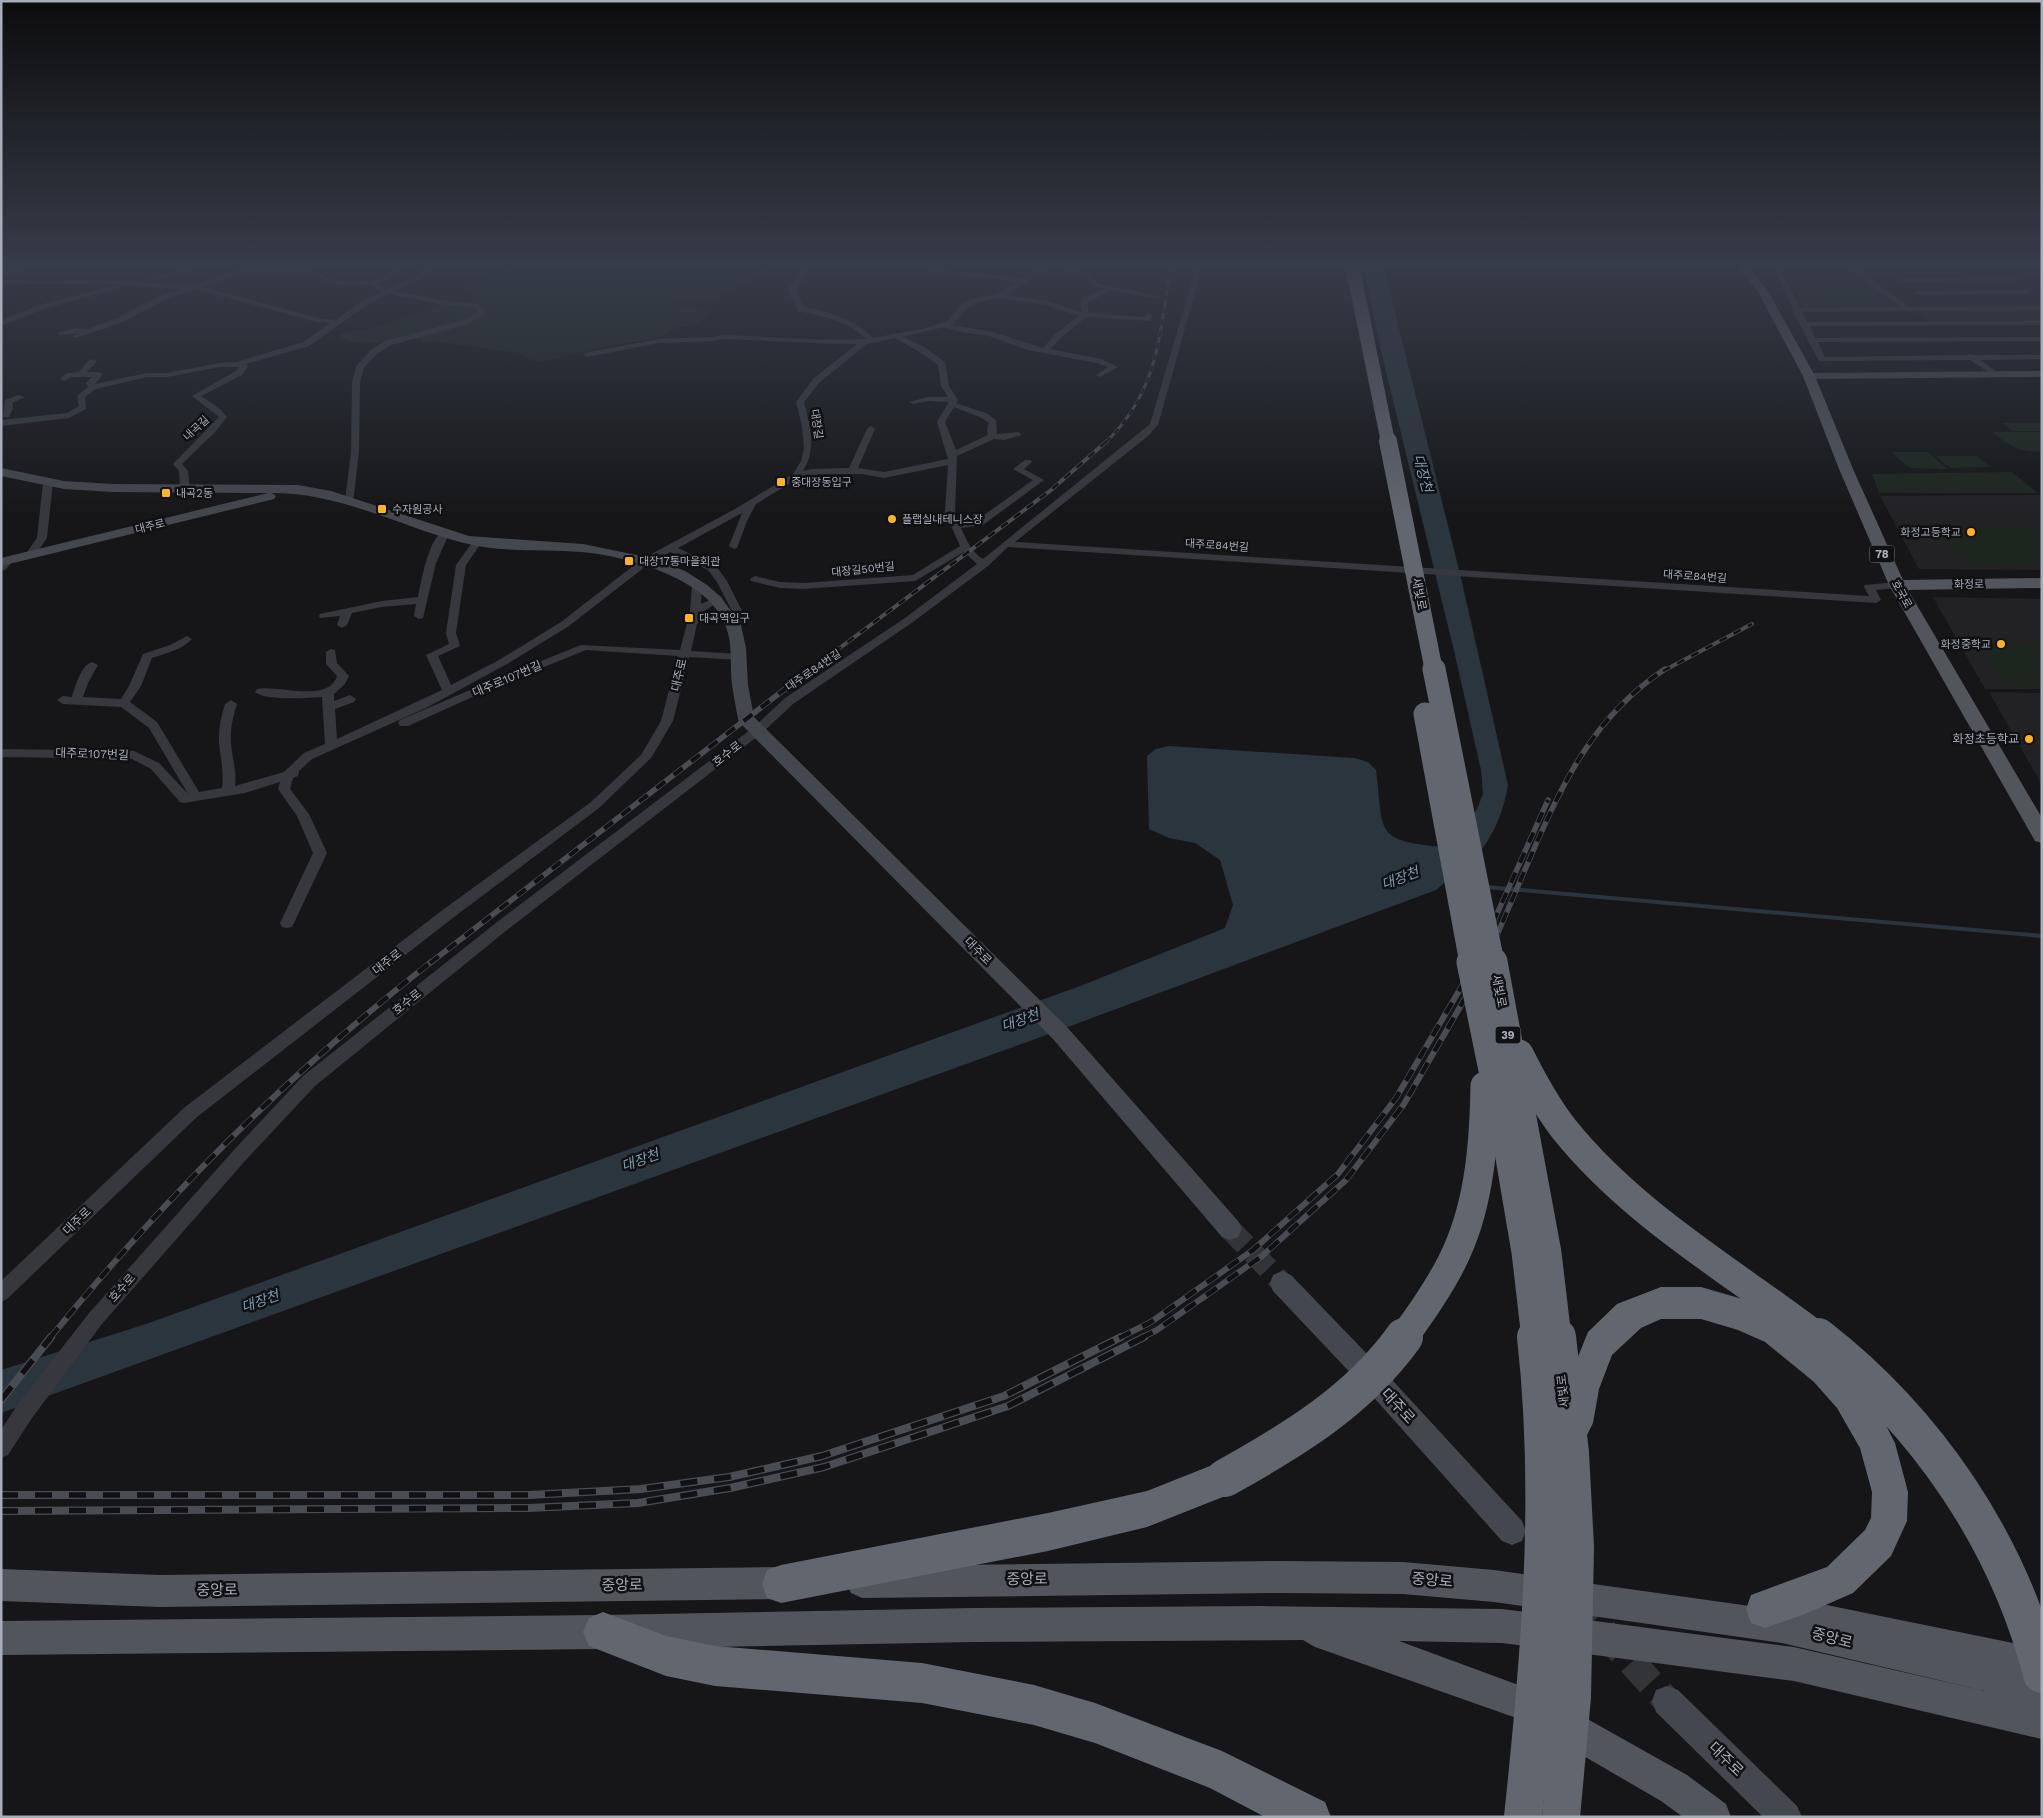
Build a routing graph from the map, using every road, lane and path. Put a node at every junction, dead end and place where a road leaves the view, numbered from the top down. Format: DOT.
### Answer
graph roads {
  1 [pos="290,349"];
  2 [pos="379,349"];
  3 [pos="619,349"];
  4 [pos="860,349"];
  5 [pos="921,349"];
  6 [pos="1037,349"];
  7 [pos="1176,349"];
  8 [pos="1360,349"];
  9 [pos="1368,349"];
  10 [pos="1797,349"];
  11 [pos="1800,349"];
  12 [pos="1817,349"];
  13 [pos="1960,349"];
  14 [pos="1044,351"];
  15 [pos="587,355"];
  16 [pos="2042,357"];
  17 [pos="1972,358"];
  18 [pos="94,361"];
  19 [pos="238,364"];
  20 [pos="1100,374"];
  21 [pos="1994,374"];
  22 [pos="2042,374"];
  23 [pos="82,375"];
  24 [pos="1813,376"];
  25 [pos="64,379"];
  26 [pos="93,387"];
  27 [pos="21,397"];
  28 [pos="913,402"];
  29 [pos="953,402"];
  30 [pos="21,413"];
  31 [pos="3,418"];
  32 [pos="870,429"];
  33 [pos="1018,435"];
  34 [pos="993,436"];
  35 [pos="953,458"];
  36 [pos="1028,462"];
  37 [pos="852,471"];
  38 [pos="1,472"];
  39 [pos="796,476"];
  40 [pos="48,482"];
  41 [pos="185,489"];
  42 [pos="298,489"];
  43 [pos="350,501"];
  44 [pos="753,503"];
  45 [pos="950,514"];
  46 [pos="911,520"];
  47 [pos="955,526"];
  48 [pos="444,534"];
  49 [pos="478,542"];
  50 [pos="1006,544"];
  51 [pos="734,546"];
  52 [pos="965,547"];
  53 [pos="670,548"];
  54 [pos="30,555"];
  55 [pos="646,561"];
  56 [pos="4,564"];
  57 [pos="984,564"];
  58 [pos="1426,571"];
  59 [pos="1470,574"];
  60 [pos="755,578"];
  61 [pos="2042,583"];
  62 [pos="697,585"];
  63 [pos="1902,585"];
  64 [pos="423,600"];
  65 [pos="716,600"];
  66 [pos="348,610"];
  67 [pos="695,612"];
  68 [pos="324,616"];
  69 [pos="419,616"];
  70 [pos="730,621"];
  71 [pos="692,623"];
  72 [pos="342,625"];
  73 [pos="187,639"];
  74 [pos="331,652"];
  75 [pos="684,653"];
  76 [pos="739,658"];
  77 [pos="92,666"];
  78 [pos="448,691"];
  79 [pos="261,692"];
  80 [pos="328,693"];
  81 [pos="350,699"];
  82 [pos="63,700"];
  83 [pos="76,701"];
  84 [pos="124,704"];
  85 [pos="231,704"];
  86 [pos="328,707"];
  87 [pos="758,730"];
  88 [pos="331,746"];
  89 [pos="1,753"];
  90 [pos="288,775"];
  91 [pos="228,792"];
  92 [pos="196,797"];
  93 [pos="2042,820"];
  94 [pos="2042,836"];
  95 [pos="287,924"];
  96 [pos="1496,1033"];
  97 [pos="1230,1229"];
  98 [pos="1282,1283"];
  99 [pos="1,1293"];
  100 [pos="1,1448"];
  101 [pos="1570,1453"];
  102 [pos="1512,1530"];
  103 [pos="781,1584"];
  104 [pos="7,1586"];
  105 [pos="1494,1586"];
  106 [pos="1765,1609"];
  107 [pos="1293,1624"];
  108 [pos="603,1632"];
  109 [pos="1,1638"];
  110 [pos="2042,1666"];
  111 [pos="2042,1674"];
  112 [pos="2042,1688"];
  113 [pos="1667,1701"];
  114 [pos="2042,1722"];
  115 [pos="1310,1817"];
  116 [pos="1523,1817"];
  117 [pos="1561,1817"];
  118 [pos="1713,1817"];
  119 [pos="1786,1817"];
  1 -- 19 [label="street"];
  2 -- 43 [label="street"];
  3 -- 15 [label="street, 대장길"];
  4 -- 39 [label="street, 대장길"];
  5 -- 29 [label="street"];
  6 -- 14 [label="street, 대장길"];
  7 -- 50 [label="street, 대주로84번길"];
  8 -- 96 [label="highway, 새빛로 / 39, bridge"];
  9 -- 96 [label="highway, 새빛로 / 39, bridge"];
  10 -- 24 [label="main road, 호국로 / 78"];
  11 -- 24 [label="main road, 호국로 / 78"];
  12 -- 17 [label="street"];
  13 -- 17 [label="street"];
  14 -- 20 [label="street, 대장길"];
  16 -- 17 [label="street"];
  17 -- 21 [label="street"];
  18 -- 23 [label="street"];
  19 -- 26 [label="street"];
  19 -- 41 [label="street, 내곡길"];
  21 -- 22 [label="street"];
  21 -- 24 [label="street"];
  23 -- 25 [label="street"];
  23 -- 26 [label="street"];
  24 -- 63 [label="main road, 호국로 / 78"];
  26 -- 31 [label="street"];
  27 -- 31 [label="street"];
  28 -- 29 [label="street"];
  29 -- 34 [label="street"];
  29 -- 35 [label="street"];
  30 -- 31 [label="street"];
  32 -- 37 [label="street"];
  33 -- 34 [label="street"];
  34 -- 35 [label="street"];
  35 -- 37 [label="street"];
  35 -- 45 [label="street"];
  36 -- 47 [label="street"];
  37 -- 39 [label="street"];
  38 -- 40 [label="street, 대주로"];
  39 -- 44 [label="street"];
  40 -- 41 [label="street, 대주로"];
  40 -- 54 [label="street"];
  41 -- 42 [label="street, 대주로"];
  42 -- 43 [label="street, 대주로"];
  42 -- 54 [label="street, 대주로"];
  43 -- 48 [label="street, 대주로"];
  44 -- 51 [label="street"];
  44 -- 53 [label="street"];
  45 -- 46 [label="street"];
  45 -- 47 [label="street"];
  47 -- 52 [label="street"];
  48 -- 49 [label="street, 대주로"];
  48 -- 64 [label="street"];
  49 -- 55 [label="street, 대주로"];
  49 -- 78 [label="street"];
  50 -- 57 [label="street, 대주로84번길"];
  50 -- 58 [label="street, 대주로84번길"];
  52 -- 57 [label="street"];
  52 -- 60 [label="street, 대장길50번길"];
  53 -- 55 [label="street"];
  53 -- 70 [label="street"];
  54 -- 56 [label="street, 대주로"];
  55 -- 62 [label="street, 대주로"];
  55 -- 78 [label="street, 대주로107번길"];
  57 -- 87 [label="street, 대주로84번길"];
  58 -- 59 [label="street"];
  59 -- 63 [label="street, 대주로84번길"];
  61 -- 63 [label="main road, 화정로"];
  62 -- 65 [label="street, 대주로"];
  62 -- 67 [label="street, 대주로"];
  63 -- 93 [label="main road, 호국로 / 78"];
  63 -- 94 [label="main road, 호국로 / 78"];
  64 -- 66 [label="street"];
  64 -- 69 [label="street"];
  65 -- 67 [label="street"];
  65 -- 70 [label="street, 대주로"];
  66 -- 68 [label="street"];
  66 -- 72 [label="street"];
  67 -- 71 [label="street, 대주로"];
  70 -- 71 [label="street"];
  70 -- 76 [label="street, 대주로"];
  71 -- 75 [label="street, 대주로"];
  73 -- 84 [label="street"];
  74 -- 80 [label="street"];
  75 -- 76 [label="street, 대주로107번길"];
  75 -- 90 [label="street, 대주로107번길"];
  75 -- 99 [label="street, 대주로"];
  76 -- 87 [label="street, 대주로"];
  77 -- 83 [label="street"];
  78 -- 88 [label="street, 대주로107번길"];
  79 -- 80 [label="street"];
  80 -- 86 [label="street"];
  81 -- 86 [label="street"];
  82 -- 83 [label="street"];
  83 -- 84 [label="street"];
  84 -- 92 [label="street"];
  85 -- 91 [label="street"];
  86 -- 88 [label="street"];
  87 -- 97 [label="street, 대주로"];
  87 -- 100 [label="street, 호수로"];
  88 -- 90 [label="street, 대주로107번길"];
  89 -- 92 [label="street, 대주로107번길"];
  90 -- 91 [label="street, 대주로107번길"];
  90 -- 95 [label="street"];
  91 -- 92 [label="street, 대주로107번길"];
  96 -- 101 [label="highway, 새빛로 / 39, bridge"];
  96 -- 103 [label="highway, bridge"];
  96 -- 111 [label="highway, bridge"];
  96 -- 116 [label="highway, 새빛로 / 39, bridge"];
  98 -- 102 [label="street, 대주로"];
  101 -- 106 [label="highway, bridge"];
  101 -- 117 [label="highway, 새빛로 / 39, bridge"];
  103 -- 104 [label="main road, 중앙로"];
  103 -- 105 [label="main road, 중앙로"];
  105 -- 106 [label="main road"];
  105 -- 112 [label="main road, 중앙로"];
  106 -- 110 [label="main road"];
  107 -- 108 [label="main road"];
  107 -- 114 [label="main road"];
  107 -- 118 [label="main road"];
  108 -- 109 [label="main road"];
  108 -- 115 [label="highway"];
  113 -- 119 [label="street, 대주로"];
}
